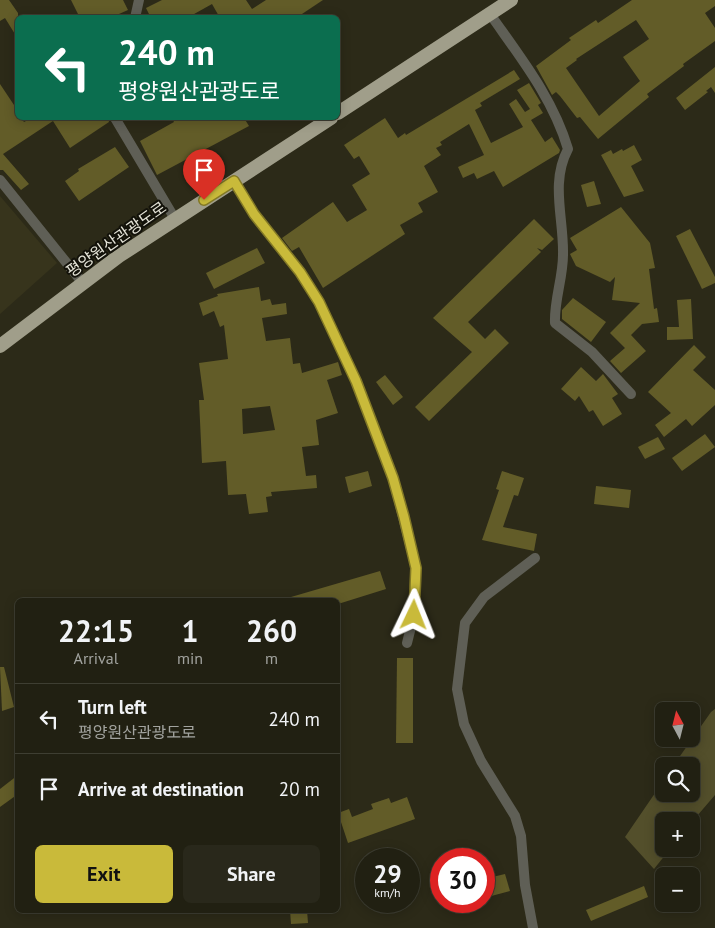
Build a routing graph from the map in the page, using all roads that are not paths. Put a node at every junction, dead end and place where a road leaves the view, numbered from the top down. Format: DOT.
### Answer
graph roads {
  1 [pos="139,0"];
  2 [pos="511,0"];
  3 [pos="490,14"];
  4 [pos="136,15"];
  5 [pos="340,113"];
  6 [pos="116,120"];
  7 [pos="328,120"];
  8 [pos="0,180"];
  9 [pos="234,181"];
  10 [pos="175,219"];
  11 [pos="82,282"];
  12 [pos="0,346"];
  13 [pos="631,394"];
  14 [pos="535,558"];
  15 [pos="407,643"];
  16 [pos="533,928"];
  1 -- 4 [label="street"];
  2 -- 3 [label="highway"];
  3 -- 5 [label="highway"];
  3 -- 13 [label="street"];
  6 -- 10 [label="street"];
  7 -- 9 [label="highway, 평양원산관광도로"];
  8 -- 11 [label="street"];
  9 -- 10 [label="highway, 평양원산관광도로"];
  9 -- 15 [label="street"];
  10 -- 11 [label="highway, 평양원산관광도로"];
  11 -- 12 [label="highway, 평양원산관광도로"];
  14 -- 16 [label="street"];
}
